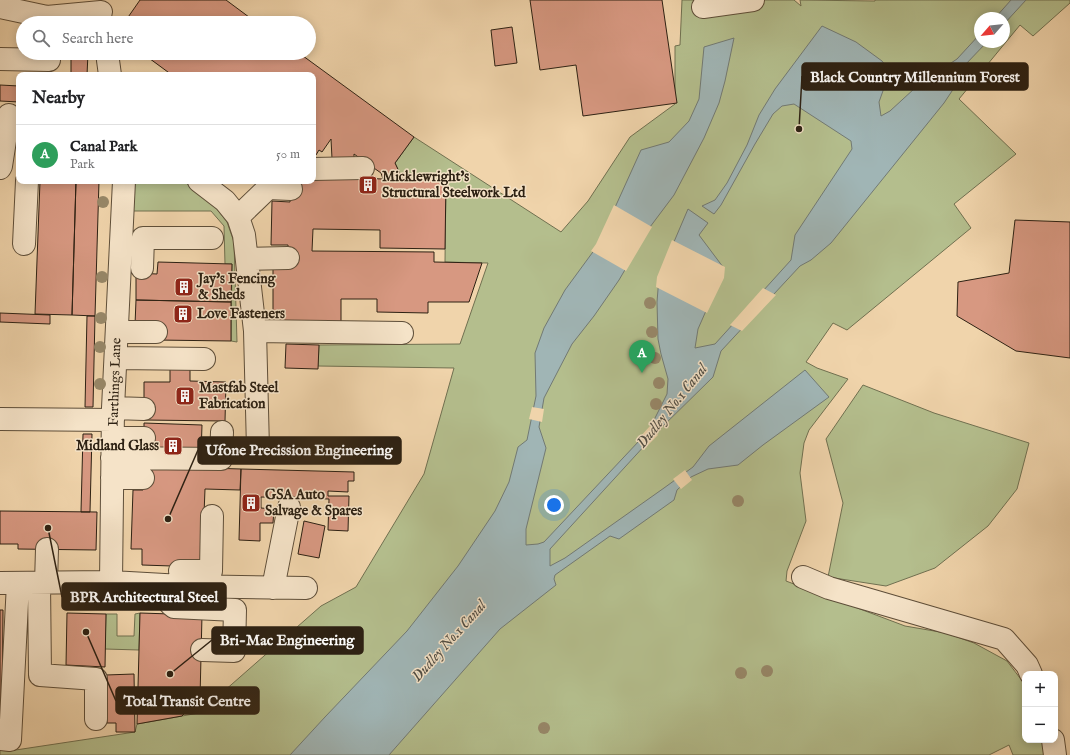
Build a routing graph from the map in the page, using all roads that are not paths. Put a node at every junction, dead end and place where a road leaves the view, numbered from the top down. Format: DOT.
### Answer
graph roads {
  1 [pos="753,0"];
  2 [pos="0,7"];
  3 [pos="703,7"];
  4 [pos="101,12"];
  5 [pos="33,16"];
  6 [pos="74,16"];
  7 [pos="0,59"];
  8 [pos="16,59"];
  9 [pos="108,60"];
  10 [pos="110,72"];
  11 [pos="9,115"];
  12 [pos="0,168"];
  13 [pos="363,168"];
  14 [pos="316,169"];
  15 [pos="26,184"];
  16 [pos="124,184"];
  17 [pos="213,185"];
  18 [pos="278,186"];
  19 [pos="238,217"];
  20 [pos="212,238"];
  21 [pos="24,244"];
  22 [pos="288,258"];
  23 [pos="247,259"];
  24 [pos="120,268"];
  25 [pos="255,330"];
  26 [pos="117,332"];
  27 [pos="156,332"];
  28 [pos="402,333"];
  29 [pos="116,358"];
  30 [pos="204,359"];
  31 [pos="144,409"];
  32 [pos="0,418"];
  33 [pos="222,432"];
  34 [pos="144,438"];
  35 [pos="113,441"];
  36 [pos="258,449"];
  37 [pos="144,478"];
  38 [pos="289,506"];
  39 [pos="212,516"];
  40 [pos="47,549"];
  41 [pos="803,577"];
  42 [pos="169,579"];
  43 [pos="111,582"];
  44 [pos="26,583"];
  45 [pos="273,588"];
  46 [pos="306,588"];
  47 [pos="202,650"];
  48 [pos="1030,671"];
  49 [pos="96,719"];
  50 [pos="0,739"];
  51 [pos="1053,743"];
  52 [pos="1055,755"];
  1 -- 3 [label="street"];
  2 -- 5 [label="street"];
  4 -- 6 [label="street"];
  7 -- 8 [label="street"];
  9 -- 10 [label="street"];
  11 -- 12 [label="street"];
  13 -- 14 [label="street"];
  15 -- 21 [label="street"];
  16 -- 24 [label="street, Farthings Lane"];
  17 -- 19 [label="street"];
  18 -- 19 [label="street"];
  19 -- 23 [label="street"];
  20 -- 24 [label="street"];
  22 -- 23 [label="street"];
  23 -- 25 [label="street"];
  24 -- 26 [label="street, Farthings Lane"];
  25 -- 28 [label="street"];
  25 -- 36 [label="street"];
  26 -- 27 [label="street"];
  26 -- 29 [label="street, Farthings Lane"];
  29 -- 30 [label="street"];
  29 -- 35 [label="street, Farthings Lane"];
  31 -- 35 [label="street"];
  32 -- 35 [label="street"];
  33 -- 35 [label="street"];
  34 -- 35 [label="street"];
  35 -- 37 [label="street"];
  35 -- 43 [label="street, Farthings Lane"];
  38 -- 45 [label="street"];
  39 -- 42 [label="street"];
  40 -- 44 [label="street"];
  41 -- 48 [label="street"];
  42 -- 43 [label="street"];
  42 -- 45 [label="street"];
  42 -- 47 [label="street"];
  43 -- 44 [label="street"];
  44 -- 49 [label="street"];
  44 -- 50 [label="street"];
  45 -- 46 [label="street"];
  51 -- 52 [label="street"];
}
